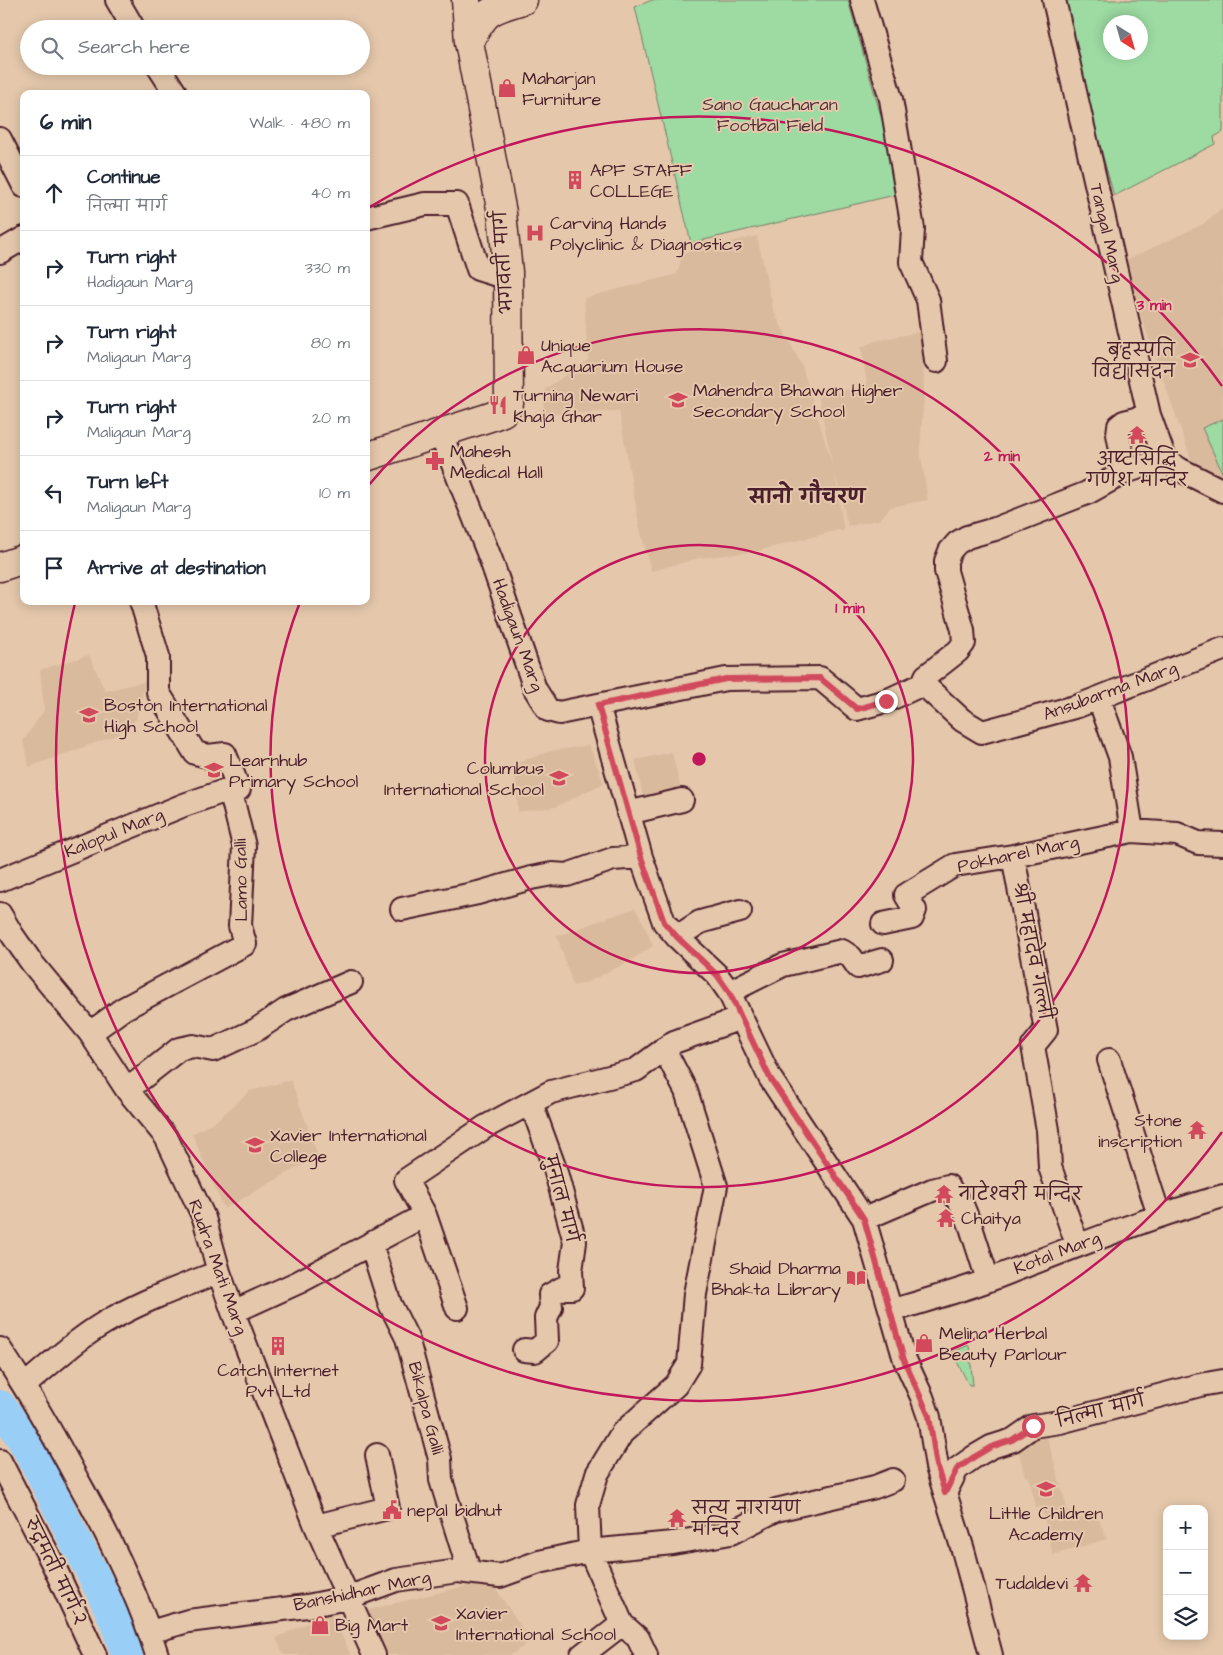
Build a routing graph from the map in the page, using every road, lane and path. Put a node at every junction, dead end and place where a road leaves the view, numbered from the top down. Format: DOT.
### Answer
graph roads {
  1 [pos="117,0"];
  2 [pos="466,0"];
  3 [pos="523,0"];
  4 [pos="862,0"];
  5 [pos="1054,0"];
  6 [pos="129,20"];
  7 [pos="469,42"];
  8 [pos="164,75"];
  9 [pos="174,90"];
  10 [pos="0,139"];
  11 [pos="20,178"];
  12 [pos="370,217"];
  13 [pos="20,240"];
  14 [pos="0,252"];
  15 [pos="508,272"];
  16 [pos="936,361"];
  17 [pos="1149,415"];
  18 [pos="441,434"];
  19 [pos="370,456"];
  20 [pos="1165,460"];
  21 [pos="1125,472"];
  22 [pos="1223,491"];
  23 [pos="20,560"];
  24 [pos="0,567"];
  25 [pos="142,605"];
  26 [pos="1223,649"];
  27 [pos="923,684"];
  28 [pos="1099,699"];
  29 [pos="598,705"];
  30 [pos="230,789"];
  31 [pos="682,800"];
  32 [pos="628,812"];
  33 [pos="1132,831"];
  34 [pos="1223,844"];
  35 [pos="1014,856"];
  36 [pos="641,857"];
  37 [pos="0,880"];
  38 [pos="402,909"];
  39 [pos="740,911"];
  40 [pos="0,914"];
  41 [pos="883,924"];
  42 [pos="677,937"];
  43 [pos="882,960"];
  44 [pos="351,982"];
  45 [pos="729,992"];
  46 [pos="741,1018"];
  47 [pos="90,1033"];
  48 [pos="664,1049"];
  49 [pos="1109,1060"];
  50 [pos="128,1090"];
  51 [pos="531,1103"];
  52 [pos="1223,1196"];
  53 [pos="425,1215"];
  54 [pos="1160,1215"];
  55 [pos="864,1219"];
  56 [pos="371,1244"];
  57 [pos="1077,1244"];
  58 [pos="219,1272"];
  59 [pos="988,1280"];
  60 [pos="457,1308"];
  61 [pos="233,1312"];
  62 [pos="891,1312"];
  63 [pos="0,1349"];
  64 [pos="524,1350"];
  65 [pos="1223,1381"];
  66 [pos="24,1385"];
  67 [pos="377,1454"];
  68 [pos="0,1461"];
  69 [pos="892,1480"];
  70 [pos="945,1493"];
  71 [pos="316,1526"];
  72 [pos="590,1551"];
  73 [pos="458,1571"];
  74 [pos="347,1598"];
  75 [pos="622,1624"];
  76 [pos="150,1632"];
  77 [pos="94,1655"];
  78 [pos="157,1655"];
  79 [pos="374,1655"];
  80 [pos="582,1655"];
  81 [pos="646,1655"];
  82 [pos="991,1655"];
  1 -- 6 [label="street"];
  2 -- 7 [label="main road, भगवती मार्ग"];
  3 -- 7 [label="main road"];
  4 -- 16 [label="street"];
  5 -- 17 [label="street, Tangal Marg"];
  7 -- 15 [label="main road, भगवती मार्ग"];
  8 -- 9 [label="street"];
  10 -- 11 [label="street"];
  12 -- 15 [label="street"];
  13 -- 14 [label="street"];
  15 -- 18 [label="main road, भगवती मार्ग"];
  17 -- 20 [label="street, Tangal Marg"];
  17 -- 21 [label="street"];
  18 -- 19 [label="main road, भगवती मार्ग"];
  18 -- 29 [label="street, Hadigaun Marg"];
  20 -- 21 [label="street"];
  20 -- 22 [label="street"];
  21 -- 27 [label="street"];
  23 -- 24 [label="main road"];
  25 -- 30 [label="street, Lamo Galli"];
  26 -- 28 [label="street, Ansubarma Marg"];
  27 -- 28 [label="street, Ansubarma Marg"];
  27 -- 29 [label="street, Hadigaun Marg"];
  28 -- 33 [label="street"];
  29 -- 32 [label="street"];
  30 -- 37 [label="street, Kalopul Marg"];
  30 -- 47 [label="street, Lamo Galli"];
  31 -- 32 [label="street"];
  32 -- 36 [label="street"];
  33 -- 34 [label="street, Pokharel Marg"];
  33 -- 35 [label="street, Pokharel Marg"];
  35 -- 41 [label="street, Pokharel Marg"];
  35 -- 57 [label="street, श्री महादेव गल्ली"];
  36 -- 38 [label="street"];
  36 -- 42 [label="street"];
  39 -- 42 [label="street"];
  40 -- 47 [label="street, Rudra Mati Marg"];
  42 -- 45 [label="street"];
  43 -- 45 [label="street"];
  44 -- 50 [label="street"];
  45 -- 46 [label="street"];
  46 -- 48 [label="street"];
  46 -- 55 [label="street"];
  47 -- 50 [label="street, Rudra Mati Marg"];
  48 -- 51 [label="street"];
  48 -- 72 [label="street"];
  49 -- 54 [label="street"];
  50 -- 58 [label="street, Rudra Mati Marg"];
  51 -- 53 [label="street"];
  51 -- 64 [label="street, मुनाल मार्ग"];
  52 -- 54 [label="street, Kotal Marg"];
  53 -- 56 [label="street"];
  53 -- 60 [label="street"];
  54 -- 57 [label="street, Kotal Marg"];
  55 -- 59 [label="street"];
  55 -- 62 [label="street"];
  56 -- 61 [label="street"];
  56 -- 73 [label="street, Bikalpa Galli"];
  57 -- 59 [label="street, Kotal Marg"];
  58 -- 61 [label="street, Rudra Mati Marg"];
  58 -- 66 [label="street"];
  59 -- 62 [label="street, Kotal Marg"];
  61 -- 71 [label="street, Rudra Mati Marg"];
  62 -- 70 [label="street"];
  63 -- 66 [label="street"];
  65 -- 70 [label="street, निल्मा मार्ग"];
  66 -- 76 [label="street"];
  67 -- 71 [label="street"];
  68 -- 77 [label="street, रुद्रमती मार्ग-२"];
  69 -- 72 [label="street, Banshidhar Marg"];
  70 -- 82 [label="street"];
  71 -- 74 [label="street, Rudra Mati Marg"];
  72 -- 73 [label="street, Banshidhar Marg"];
  72 -- 75 [label="street"];
  73 -- 74 [label="street, Banshidhar Marg"];
  74 -- 76 [label="street, Banshidhar Marg"];
  74 -- 79 [label="street, Rudra Mati Marg"];
  75 -- 80 [label="street"];
  75 -- 81 [label="street"];
  76 -- 78 [label="street"];
}
